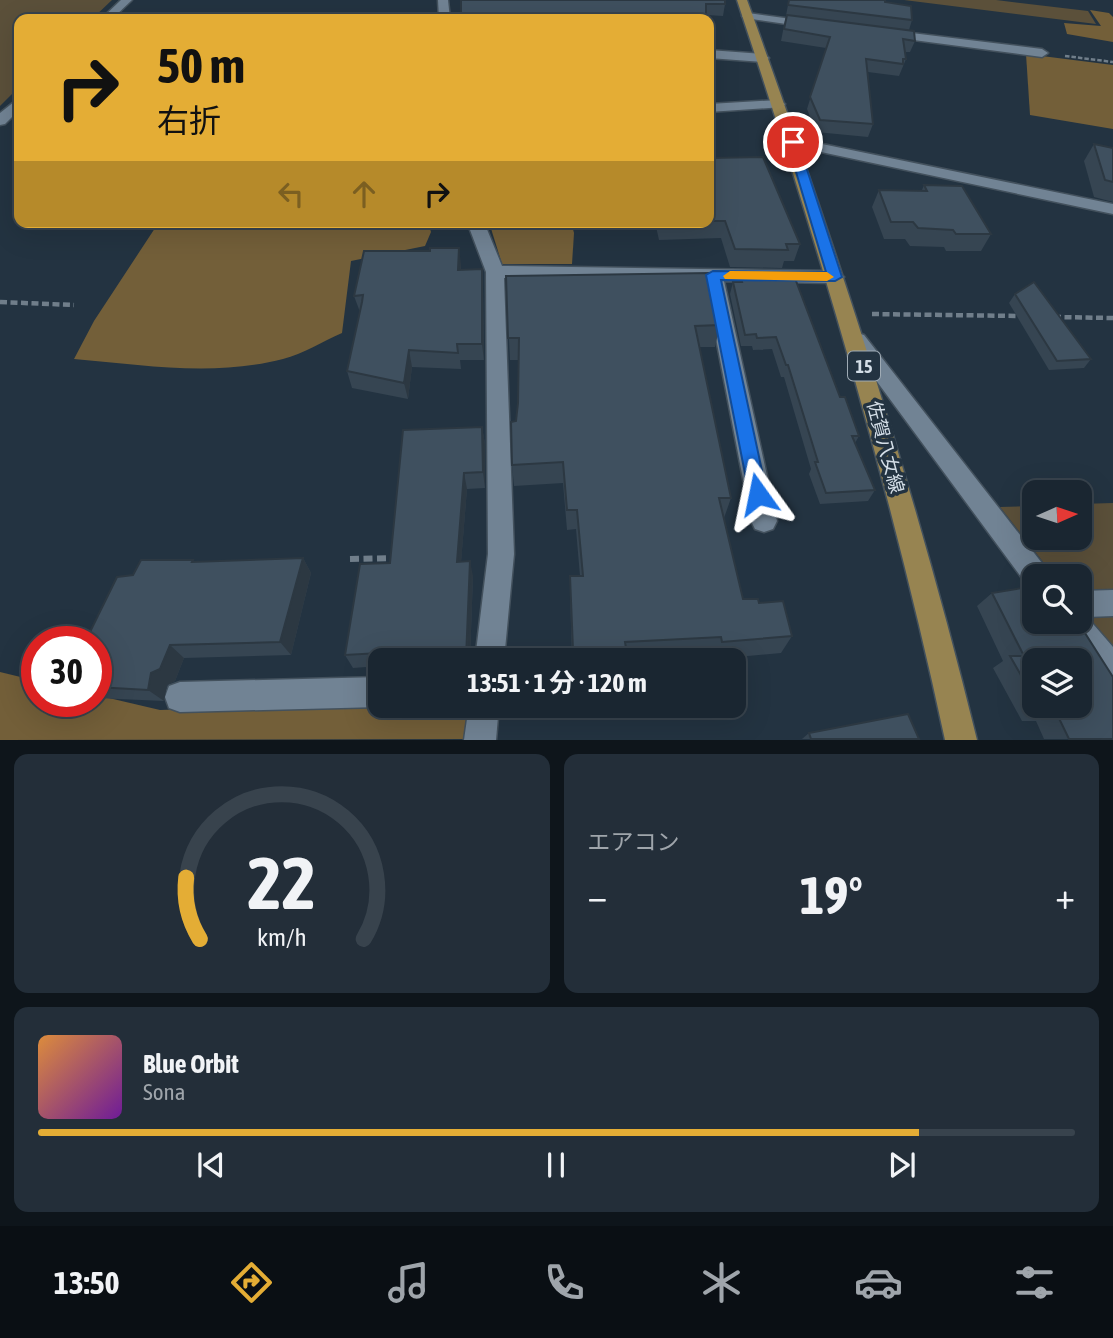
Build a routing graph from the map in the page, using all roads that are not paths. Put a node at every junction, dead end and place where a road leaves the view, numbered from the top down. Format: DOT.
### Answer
graph roads {
  1 [pos="127,0"];
  2 [pos="745,8"];
  3 [pos="112,14"];
  4 [pos="829,27"];
  5 [pos="869,32"];
  6 [pos="1042,53"];
  7 [pos="714,54"];
  8 [pos="763,58"];
  9 [pos="778,104"];
  10 [pos="14,107"];
  11 [pos="714,108"];
  12 [pos="0,121"];
  13 [pos="793,142"];
  14 [pos="1113,209"];
  15 [pos="477,228"];
  16 [pos="495,272"];
  17 [pos="713,275"];
  18 [pos="835,277"];
  19 [pos="857,340"];
  20 [pos="764,521"];
  21 [pos="1027,564"];
  22 [pos="1113,603"];
  23 [pos="1092,604"];
  24 [pos="1083,634"];
  25 [pos="490,648"];
  26 [pos="1113,669"];
  27 [pos="368,692"];
  28 [pos="180,697"];
  29 [pos="483,718"];
  30 [pos="480,740"];
  31 [pos="961,740"];
  1 -- 3 [label="street"];
  2 -- 4 [label="street"];
  2 -- 8 [label="main road, 佐賀八女線 / 15"];
  5 -- 6 [label="street"];
  7 -- 8 [label="street"];
  8 -- 9 [label="main road, 佐賀八女線 / 15"];
  9 -- 11 [label="street"];
  9 -- 13 [label="main road, 佐賀八女線 / 15"];
  10 -- 12 [label="street"];
  13 -- 14 [label="street"];
  13 -- 18 [label="main road, 佐賀八女線 / 15"];
  15 -- 16 [label="street"];
  16 -- 17 [label="street"];
  16 -- 25 [label="street"];
  17 -- 18 [label="street"];
  17 -- 20 [label="street"];
  18 -- 19 [label="main road, 佐賀八女線 / 15"];
  19 -- 21 [label="street"];
  19 -- 31 [label="main road, 佐賀八女線 / 15"];
  22 -- 23 [label="street"];
  24 -- 26 [label="street"];
  27 -- 28 [label="street"];
  29 -- 30 [label="street"];
}
